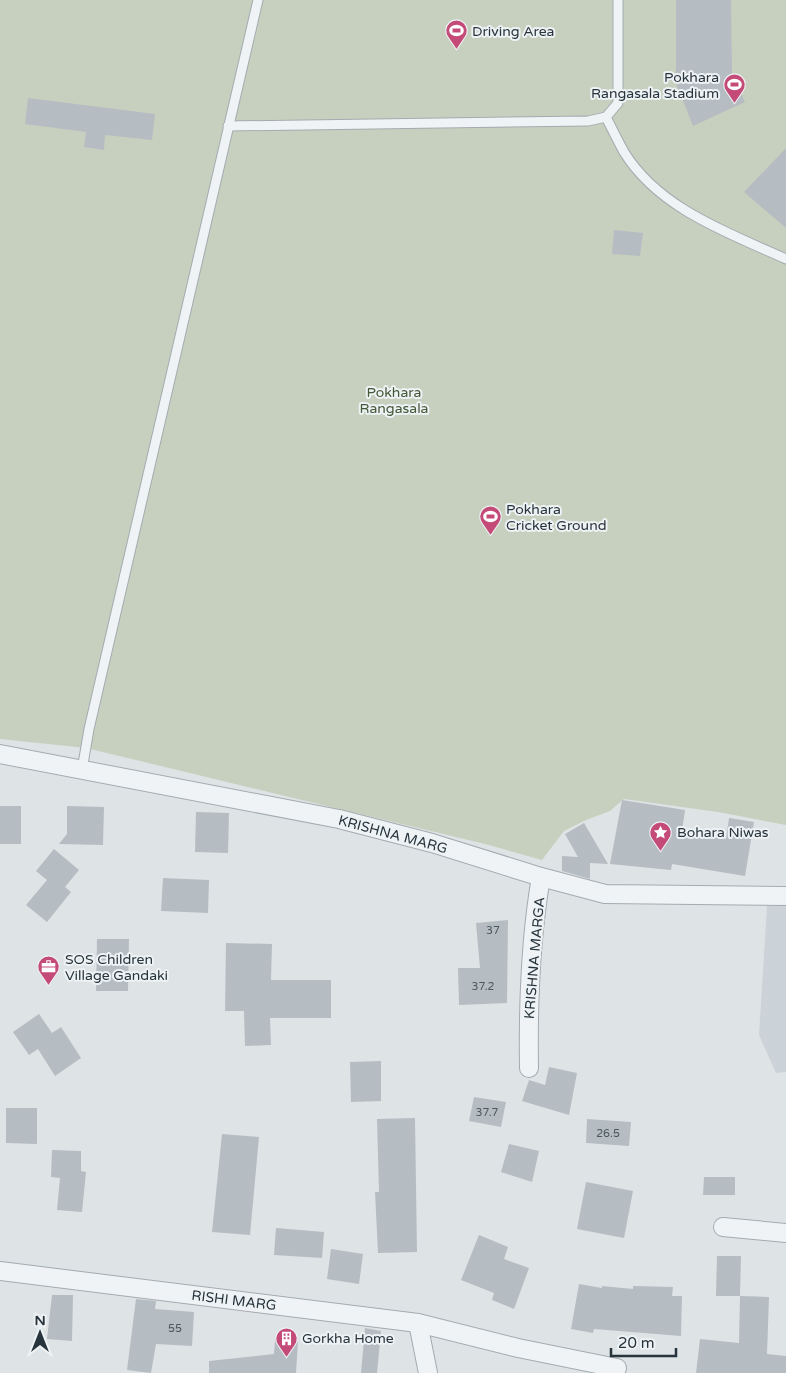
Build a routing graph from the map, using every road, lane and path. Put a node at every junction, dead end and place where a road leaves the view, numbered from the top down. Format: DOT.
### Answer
graph roads {
  1 [pos="258,0"];
  2 [pos="618,0"];
  3 [pos="606,117"];
  4 [pos="228,126"];
  5 [pos="786,259"];
  6 [pos="0,754"];
  7 [pos="82,770"];
  8 [pos="541,878"];
  9 [pos="786,896"];
  10 [pos="529,1068"];
  11 [pos="723,1227"];
  12 [pos="786,1233"];
  13 [pos="0,1271"];
  14 [pos="418,1323"];
  15 [pos="617,1368"];
  16 [pos="428,1373"];
  1 -- 4 [label="lane"];
  2 -- 3 [label="lane"];
  3 -- 4 [label="lane"];
  3 -- 5 [label="lane"];
  4 -- 7 [label="lane"];
  6 -- 7 [label="street, KRISHNA MARG"];
  7 -- 8 [label="street, KRISHNA MARG"];
  8 -- 9 [label="street, KRISHNA MARG"];
  8 -- 10 [label="street, KRISHNA MARGA"];
  11 -- 12 [label="street"];
  13 -- 14 [label="street, RISHI MARG"];
  14 -- 15 [label="street, RISHI MARG"];
  14 -- 16 [label="street"];
}
